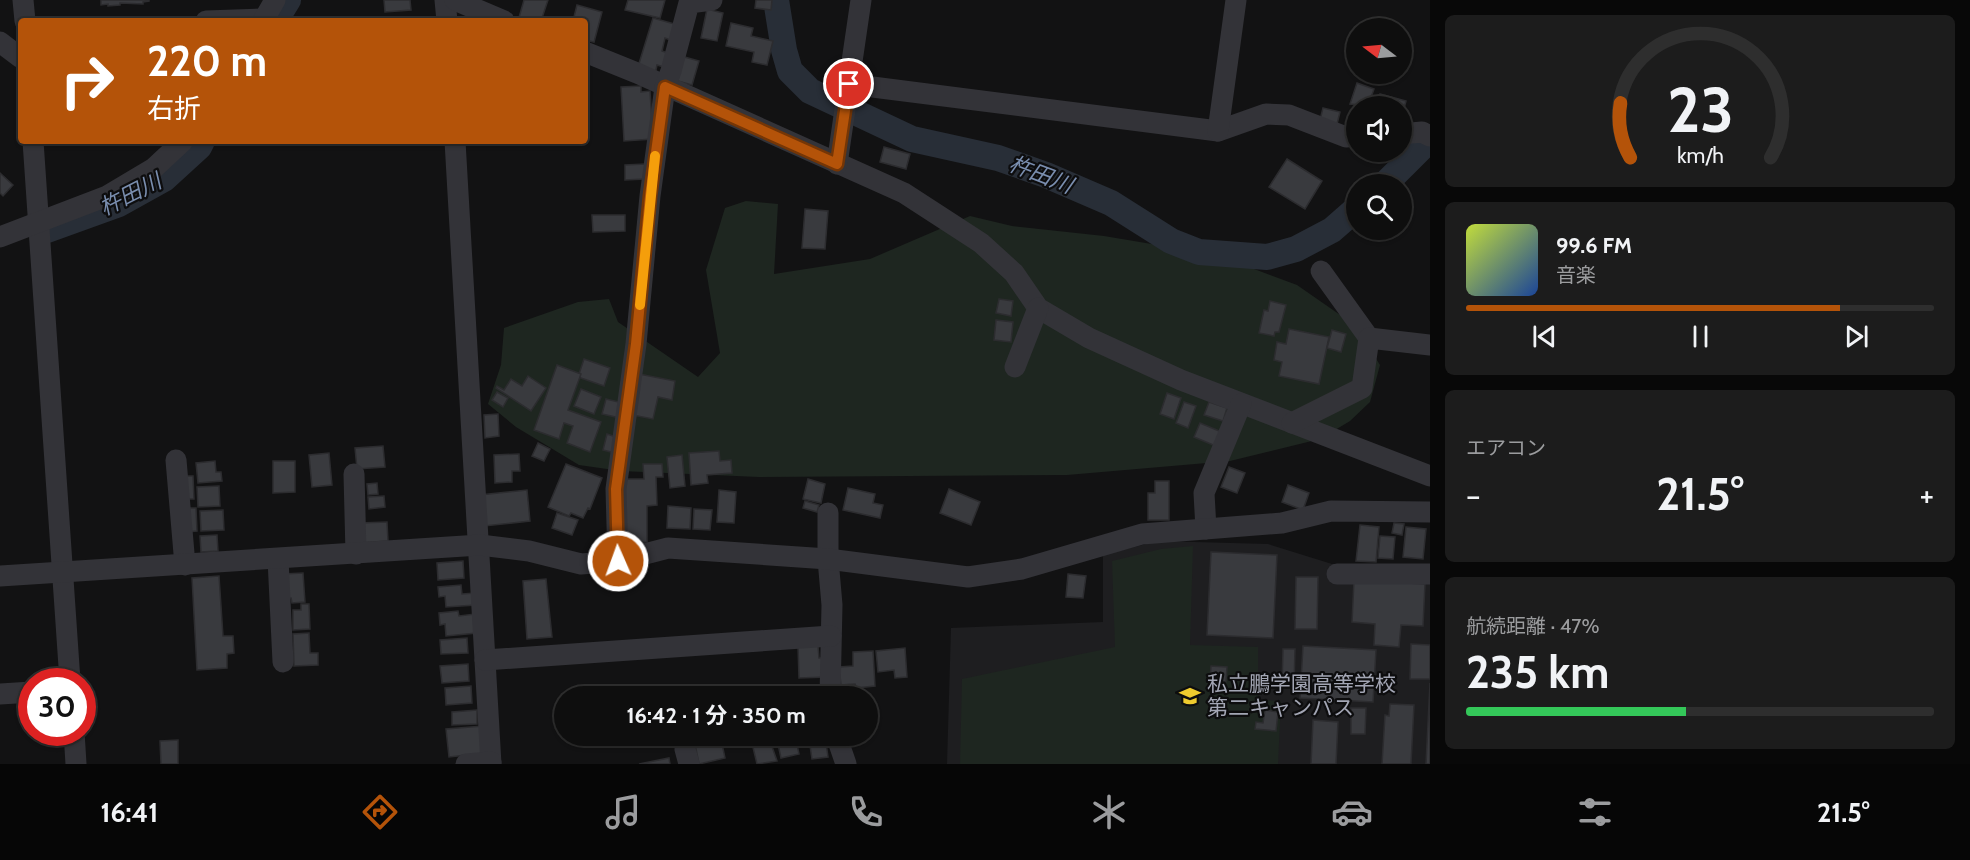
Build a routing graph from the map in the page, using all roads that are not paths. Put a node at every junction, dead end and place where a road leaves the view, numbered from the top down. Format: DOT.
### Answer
graph roads {
  1 [pos="23,0"];
  2 [pos="275,0"];
  3 [pos="445,0"];
  4 [pos="455,0"];
  5 [pos="712,0"];
  6 [pos="861,0"];
  7 [pos="1236,0"];
  8 [pos="25,18"];
  9 [pos="264,18"];
  10 [pos="447,18"];
  11 [pos="496,18"];
  12 [pos="0,42"];
  13 [pos="588,53"];
  14 [pos="18,56"];
  15 [pos="665,87"];
  16 [pos="847,99"];
  17 [pos="1218,130"];
  18 [pos="1412,133"];
  19 [pos="1429,136"];
  20 [pos="1346,137"];
  21 [pos="33,144"];
  22 [pos="180,144"];
  23 [pos="455,144"];
  24 [pos="837,164"];
  25 [pos="38,223"];
  26 [pos="0,237"];
  27 [pos="1321,272"];
  28 [pos="1038,308"];
  29 [pos="1370,338"];
  30 [pos="1430,345"];
  31 [pos="1015,367"];
  32 [pos="1241,404"];
  33 [pos="1292,423"];
  34 [pos="176,460"];
  35 [pos="354,474"];
  36 [pos="1430,476"];
  37 [pos="1430,512"];
  38 [pos="828,513"];
  39 [pos="1206,529"];
  40 [pos="480,545"];
  41 [pos="356,554"];
  42 [pos="278,559"];
  43 [pos="828,559"];
  44 [pos="618,561"];
  45 [pos="185,564"];
  46 [pos="61,572"];
  47 [pos="1337,574"];
  48 [pos="1430,574"];
  49 [pos="0,576"];
  50 [pos="831,636"];
  51 [pos="485,660"];
  52 [pos="283,662"];
  53 [pos="69,668"];
  54 [pos="830,686"];
  55 [pos="18,693"];
  56 [pos="0,694"];
  57 [pos="75,746"];
  58 [pos="838,746"];
  59 [pos="491,763"];
  60 [pos="840,763"];
  61 [pos="76,764"];
  62 [pos="466,764"];
  1 -- 8 [label="street"];
  2 -- 9 [label="street"];
  3 -- 10 [label="street"];
  4 -- 11 [label="street"];
  5 -- 15 [label="street"];
  6 -- 16 [label="street"];
  7 -- 17 [label="street"];
  12 -- 14 [label="street"];
  13 -- 15 [label="street"];
  15 -- 24 [label="street"];
  15 -- 44 [label="street"];
  16 -- 17 [label="street"];
  16 -- 24 [label="street"];
  17 -- 20 [label="street"];
  18 -- 19 [label="street"];
  21 -- 25 [label="street"];
  22 -- 25 [label="street"];
  23 -- 40 [label="street"];
  24 -- 28 [label="street"];
  25 -- 26 [label="street"];
  25 -- 46 [label="street"];
  27 -- 29 [label="street"];
  28 -- 31 [label="street"];
  28 -- 32 [label="street"];
  29 -- 30 [label="street"];
  29 -- 33 [label="street"];
  32 -- 33 [label="street"];
  32 -- 39 [label="street"];
  33 -- 36 [label="street"];
  34 -- 45 [label="street"];
  35 -- 41 [label="street"];
  37 -- 39 [label="street"];
  38 -- 43 [label="street"];
  39 -- 43 [label="street"];
  40 -- 41 [label="street"];
  40 -- 44 [label="street"];
  40 -- 51 [label="street"];
  41 -- 42 [label="street"];
  42 -- 45 [label="street"];
  42 -- 52 [label="street"];
  43 -- 44 [label="street"];
  43 -- 50 [label="street"];
  45 -- 46 [label="street"];
  46 -- 49 [label="street"];
  46 -- 53 [label="street"];
  47 -- 48 [label="street"];
  50 -- 51 [label="street"];
  50 -- 54 [label="street"];
  51 -- 59 [label="street"];
  55 -- 56 [label="street"];
  57 -- 61 [label="street"];
  58 -- 60 [label="street"];
  59 -- 62 [label="street"];
}
